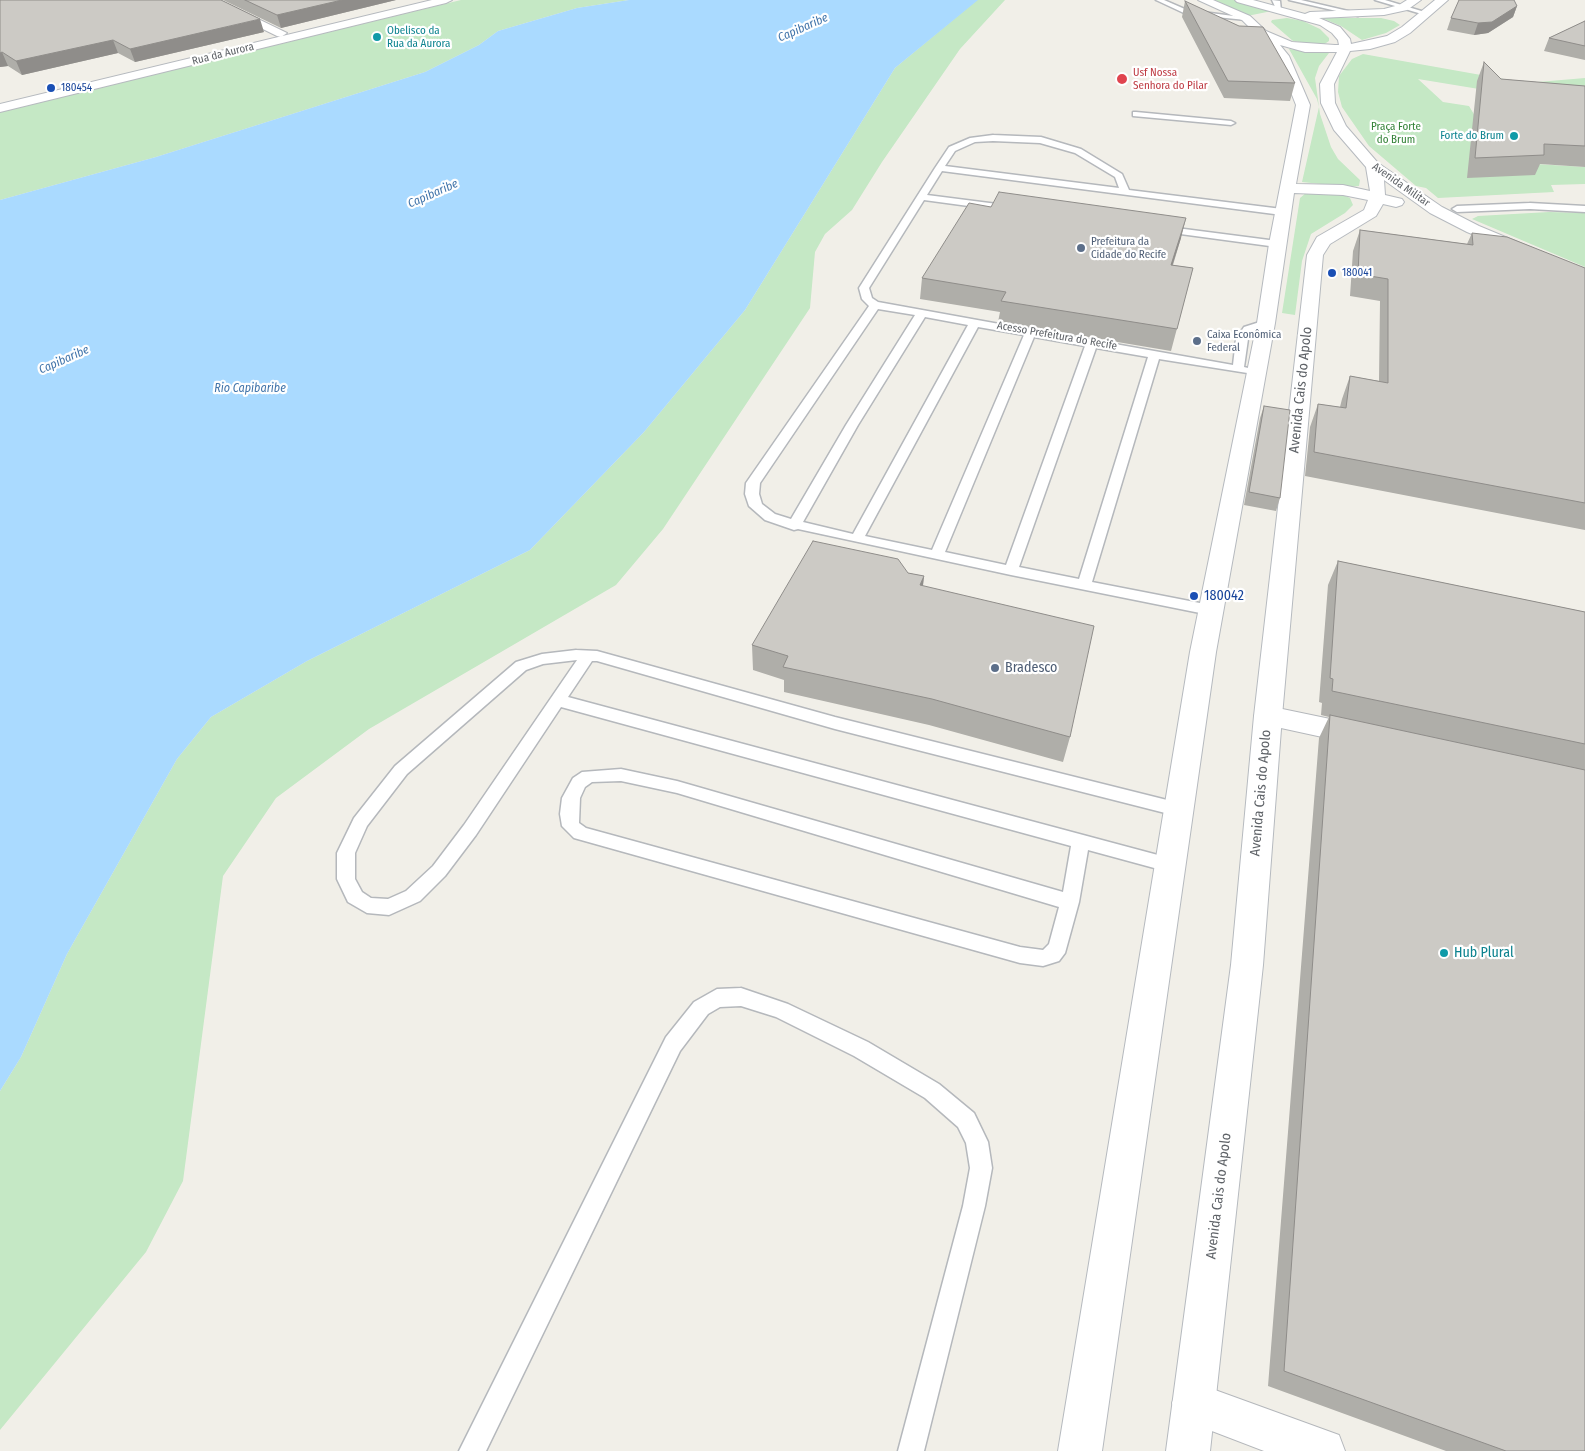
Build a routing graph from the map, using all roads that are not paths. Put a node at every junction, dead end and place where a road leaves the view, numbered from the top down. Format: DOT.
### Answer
graph roads {
  1 [pos="210,0"];
  2 [pos="420,0"];
  3 [pos="446,0"];
  4 [pos="1159,0"];
  5 [pos="1204,0"];
  6 [pos="1241,0"];
  7 [pos="1292,0"];
  8 [pos="1326,0"];
  9 [pos="1378,0"];
  10 [pos="1415,0"];
  11 [pos="1442,0"];
  12 [pos="1279,3"];
  13 [pos="1403,8"];
  14 [pos="1361,12"];
  15 [pos="1425,13"];
  16 [pos="1302,15"];
  17 [pos="1249,20"];
  18 [pos="281,33"];
  19 [pos="1263,34"];
  20 [pos="1346,48"];
  21 [pos="0,102"];
  22 [pos="0,108"];
  23 [pos="1136,114"];
  24 [pos="1231,123"];
  25 [pos="1373,166"];
  26 [pos="939,168"];
  27 [pos="1126,192"];
  28 [pos="921,197"];
  29 [pos="1379,197"];
  30 [pos="1286,201"];
  31 [pos="1458,209"];
  32 [pos="1585,209"];
  33 [pos="1020,210"];
  34 [pos="1148,227"];
  35 [pos="1473,229"];
  36 [pos="1276,244"];
  37 [pos="1585,276"];
  38 [pos="871,302"];
  39 [pos="922,313"];
  40 [pos="975,322"];
  41 [pos="1031,331"];
  42 [pos="1092,342"];
  43 [pos="1155,354"];
  44 [pos="1247,371"];
  45 [pos="794,526"];
  46 [pos="857,540"];
  47 [pos="936,556"];
  48 [pos="1011,571"];
  49 [pos="1084,585"];
  50 [pos="1210,610"];
  51 [pos="588,655"];
  52 [pos="556,700"];
  53 [pos="1268,716"];
  54 [pos="1383,741"];
  55 [pos="1177,809"];
  56 [pos="1082,842"];
  57 [pos="1169,865"];
  58 [pos="1070,902"];
  59 [pos="1194,1403"];
  60 [pos="472,1451"];
  61 [pos="911,1451"];
  62 [pos="1080,1451"];
  63 [pos="1188,1451"];
  64 [pos="1323,1451"];
  1 -- 18 [label="main road"];
  2 -- 18 [label="main road, Rua da Aurora"];
  3 -- 22 [label="main road, Rua da Aurora"];
  4 -- 17 [label="lane"];
  5 -- 17 [label="main road"];
  6 -- 12 [label="main road"];
  7 -- 14 [label="lane"];
  8 -- 14 [label="lane"];
  9 -- 13 [label="lane"];
  10 -- 13 [label="main road"];
  11 -- 15 [label="main road"];
  12 -- 16 [label="main road"];
  13 -- 14 [label="main road"];
  13 -- 15 [label="lane"];
  14 -- 16 [label="main road"];
  15 -- 20 [label="main road"];
  16 -- 17 [label="main road"];
  16 -- 20 [label="main road"];
  17 -- 19 [label="main road"];
  18 -- 21 [label="main road, Rua da Aurora"];
  19 -- 20 [label="main road"];
  19 -- 30 [label="main road"];
  20 -- 25 [label="main road, Avenida Militar"];
  23 -- 24 [label="lane"];
  25 -- 29 [label="main road"];
  25 -- 35 [label="main road, Avenida Militar"];
  26 -- 27 [label="lane"];
  26 -- 27 [label="lane"];
  26 -- 28 [label="lane"];
  27 -- 30 [label="lane"];
  28 -- 33 [label="lane"];
  28 -- 38 [label="lane"];
  29 -- 30 [label="main road, Avenida Militar"];
  29 -- 35 [label="main road, Avenida Militar"];
  29 -- 53 [label="main road, Avenida Cais do Apolo"];
  30 -- 36 [label="main road"];
  31 -- 32 [label="lane"];
  34 -- 36 [label="lane"];
  35 -- 37 [label="main road, Avenida Militar"];
  36 -- 44 [label="main road"];
  38 -- 39 [label="lane, Acesso Prefeitura do Recife"];
  38 -- 45 [label="lane"];
  39 -- 40 [label="lane, Acesso Prefeitura do Recife"];
  39 -- 45 [label="lane"];
  40 -- 41 [label="lane, Acesso Prefeitura do Recife"];
  40 -- 46 [label="lane"];
  41 -- 42 [label="lane, Acesso Prefeitura do Recife"];
  41 -- 47 [label="lane"];
  42 -- 43 [label="lane, Acesso Prefeitura do Recife"];
  42 -- 48 [label="lane"];
  43 -- 44 [label="lane, Acesso Prefeitura do Recife"];
  43 -- 49 [label="lane"];
  44 -- 50 [label="main road"];
  45 -- 46 [label="lane"];
  46 -- 47 [label="lane"];
  47 -- 48 [label="lane"];
  48 -- 49 [label="lane"];
  49 -- 50 [label="lane"];
  50 -- 55 [label="main road"];
  51 -- 52 [label="lane"];
  51 -- 52 [label="lane"];
  51 -- 55 [label="lane"];
  52 -- 56 [label="lane"];
  53 -- 54 [label="main road"];
  53 -- 59 [label="main road, Avenida Cais do Apolo"];
  55 -- 57 [label="main road"];
  56 -- 57 [label="lane"];
  56 -- 58 [label="lane"];
  57 -- 62 [label="main road"];
  58 -- 58 [label="lane"];
  59 -- 63 [label="main road, Avenida Cais do Apolo"];
  59 -- 64 [label="main road"];
  60 -- 61 [label="lane"];
}
